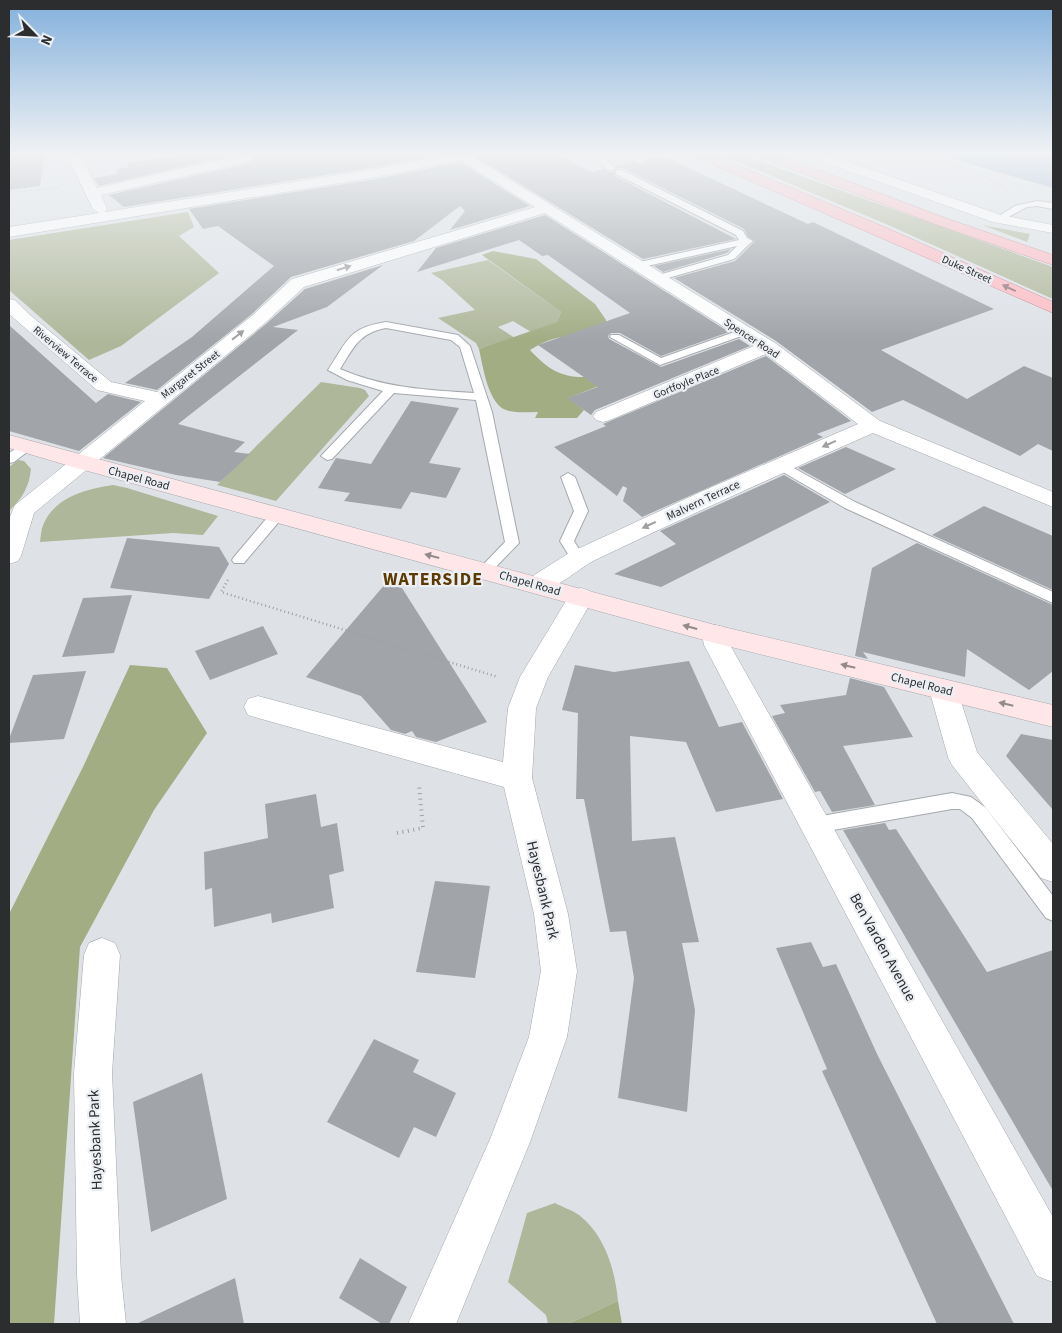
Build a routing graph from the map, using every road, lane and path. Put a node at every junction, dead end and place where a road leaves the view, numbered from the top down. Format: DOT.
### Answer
graph roads {
  1 [pos="109,217"];
  2 [pos="516,217"];
  3 [pos="562,217"];
  4 [pos="709,217"];
  5 [pos="850,217"];
  6 [pos="930,217"];
  7 [pos="990,217"];
  8 [pos="1003,217"];
  9 [pos="104,218"];
  10 [pos="998,220"];
  11 [pos="1053,229"];
  12 [pos="9,232"];
  13 [pos="746,243"];
  14 [pos="1053,260"];
  15 [pos="648,272"];
  16 [pos="9,304"];
  17 [pos="1053,308"];
  18 [pos="743,332"];
  19 [pos="614,337"];
  20 [pos="768,348"];
  21 [pos="390,390"];
  22 [pos="480,396"];
  23 [pos="159,398"];
  24 [pos="603,416"];
  25 [pos="873,425"];
  26 [pos="15,448"];
  27 [pos="326,456"];
  28 [pos="81,462"];
  29 [pos="781,465"];
  30 [pos="568,477"];
  31 [pos="1053,500"];
  32 [pos="277,515"];
  33 [pos="9,556"];
  34 [pos="578,559"];
  35 [pos="239,560"];
  36 [pos="485,570"];
  37 [pos="537,585"];
  38 [pos="581,597"];
  39 [pos="1053,598"];
  40 [pos="715,634"];
  41 [pos="534,677"];
  42 [pos="943,689"];
  43 [pos="258,707"];
  44 [pos="1053,716"];
  45 [pos="416,751"];
  46 [pos="517,778"];
  47 [pos="816,825"];
  48 [pos="397,833"];
  49 [pos="1053,868"];
  50 [pos="1053,912"];
  51 [pos="102,955"];
  52 [pos="1053,1260"];
  53 [pos="103,1324"];
  54 [pos="431,1324"];
  1 -- 9 [label="street"];
  23 -- 2 [label="street, Margaret Street, one-way"];
  3 -- 15 [label="street, Spencer Road"];
  4 -- 13 [label="lane"];
  17 -- 5 [label="highway, Duke Street, one-way"];
  6 -- 14 [label="highway"];
  7 -- 10 [label="street"];
  8 -- 10 [label="lane"];
  9 -- 12 [label="street"];
  10 -- 11 [label="street"];
  13 -- 15 [label="lane"];
  13 -- 15 [label="lane"];
  15 -- 18 [label="street, Spencer Road"];
  16 -- 23 [label="street, Riverview Terrace"];
  18 -- 19 [label="lane"];
  18 -- 20 [label="street, Spencer Road"];
  20 -- 24 [label="street, Gortfoyle Place"];
  20 -- 25 [label="street, Spencer Road"];
  21 -- 22 [label="lane"];
  21 -- 22 [label="lane"];
  21 -- 27 [label="lane"];
  22 -- 36 [label="lane"];
  23 -- 28 [label="street, Margaret Street"];
  25 -- 29 [label="street, Malvern Terrace, one-way"];
  25 -- 31 [label="street, Spencer Road"];
  26 -- 28 [label="main road, Chapel Road"];
  28 -- 32 [label="main road, Chapel Road"];
  28 -- 33 [label="street, Margaret Street"];
  29 -- 34 [label="street, Malvern Terrace, one-way"];
  29 -- 39 [label="lane"];
  30 -- 34 [label="lane"];
  32 -- 35 [label="lane"];
  36 -- 32 [label="main road, Chapel Road, one-way"];
  34 -- 37 [label="street, Malvern Terrace"];
  35 -- 41 [label="path"];
  36 -- 37 [label="main road, Chapel Road"];
  37 -- 38 [label="main road, Chapel Road"];
  40 -- 38 [label="main road, Chapel Road, one-way"];
  38 -- 41 [label="street, Hayesbank Park"];
  42 -- 40 [label="main road, Chapel Road, one-way"];
  40 -- 47 [label="street, Ben Varden Avenue"];
  41 -- 46 [label="street, Hayesbank Park"];
  44 -- 42 [label="main road, Chapel Road, one-way"];
  42 -- 49 [label="street"];
  43 -- 45 [label="street"];
  45 -- 46 [label="street"];
  45 -- 48 [label="path"];
  46 -- 54 [label="street, Hayesbank Park"];
  47 -- 50 [label="lane"];
  47 -- 52 [label="street, Ben Varden Avenue"];
  51 -- 53 [label="street, Hayesbank Park"];
}
